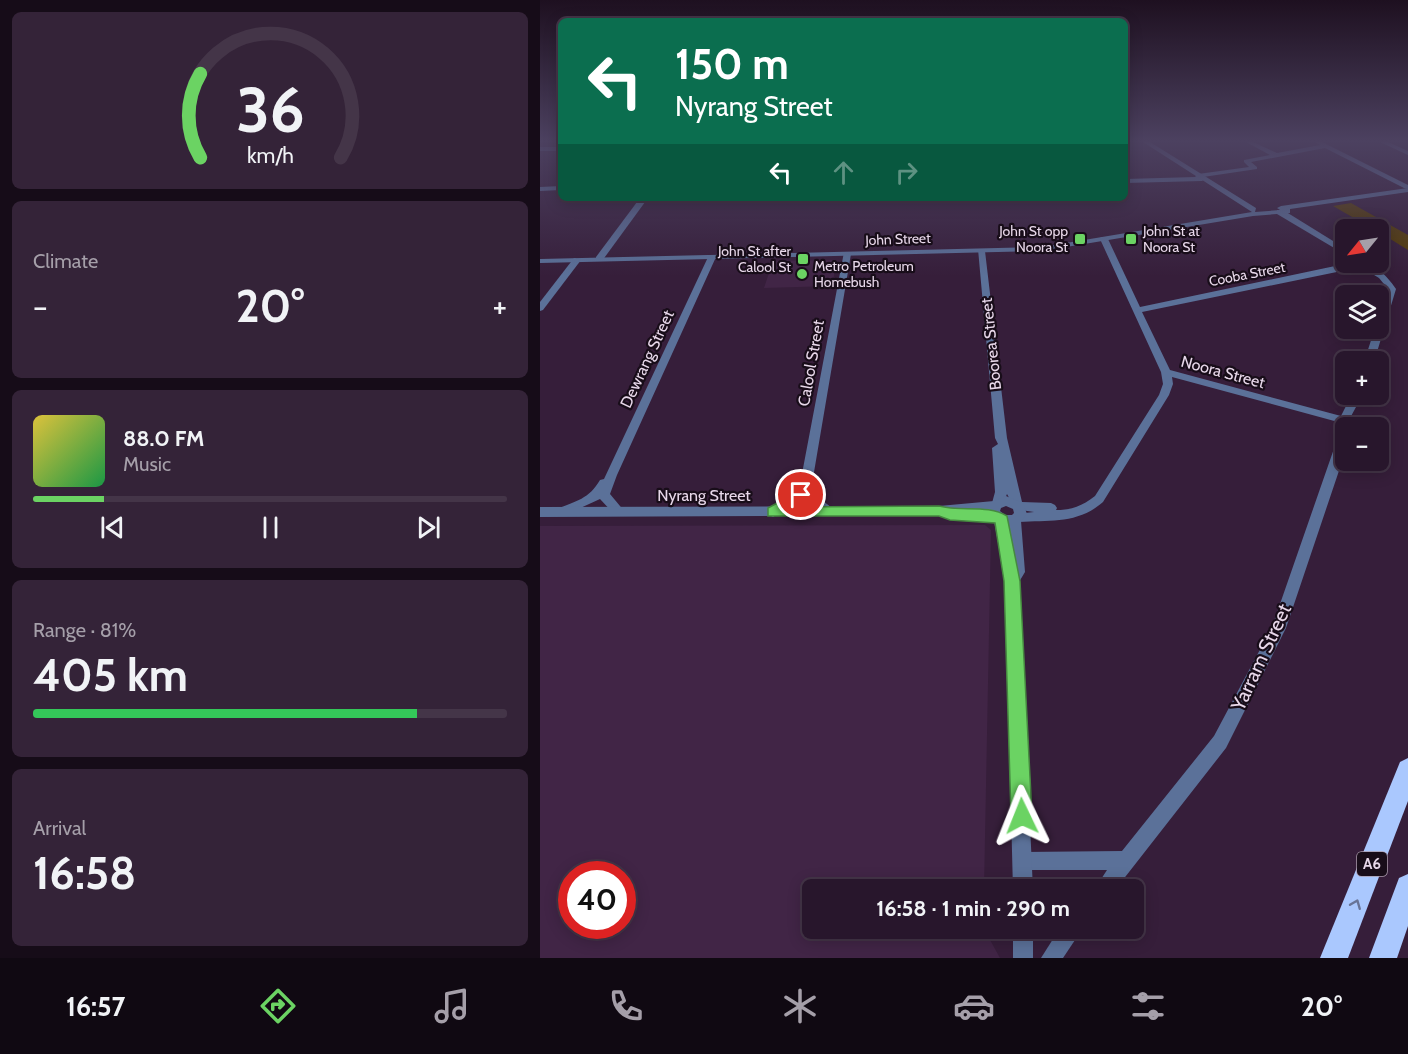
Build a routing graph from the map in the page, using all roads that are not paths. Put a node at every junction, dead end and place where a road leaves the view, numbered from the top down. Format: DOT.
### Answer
graph roads {
  1 [pos="1214,187"];
  2 [pos="1406,188"];
  3 [pos="642,201"];
  4 [pos="1283,211"];
  5 [pos="1253,212"];
  6 [pos="1104,239"];
  7 [pos="1335,246"];
  8 [pos="981,251"];
  9 [pos="847,254"];
  10 [pos="712,257"];
  11 [pos="599,259"];
  12 [pos="577,260"];
  13 [pos="540,261"];
  14 [pos="1335,269"];
  15 [pos="1375,273"];
  16 [pos="540,308"];
  17 [pos="1138,310"];
  18 [pos="1373,351"];
  19 [pos="1166,372"];
  20 [pos="1335,418"];
  21 [pos="1001,438"];
  22 [pos="1335,464"];
  23 [pos="611,475"];
  24 [pos="807,478"];
  25 [pos="828,511"];
  26 [pos="1007,511"];
  27 [pos="540,512"];
  28 [pos="561,512"];
  29 [pos="619,512"];
  30 [pos="773,512"];
  31 [pos="1408,770"];
  32 [pos="1126,860"];
  33 [pos="1023,861"];
  34 [pos="1023,879"];
  35 [pos="1111,879"];
  36 [pos="1408,887"];
  37 [pos="1023,939"];
  38 [pos="1065,939"];
  39 [pos="1023,958"];
  40 [pos="1051,958"];
  41 [pos="1334,958"];
  42 [pos="1383,958"];
  1 -- 5 [label="street"];
  2 -- 4 [label="street"];
  3 -- 11 [label="street"];
  4 -- 5 [label="street, John Street"];
  4 -- 7 [label="street"];
  5 -- 6 [label="street, John Street"];
  6 -- 8 [label="street, John Street"];
  6 -- 17 [label="street, Noora Street"];
  8 -- 9 [label="street, John Street"];
  8 -- 21 [label="street, Boorea Street"];
  9 -- 10 [label="street, John Street"];
  9 -- 24 [label="street, Calool Street"];
  10 -- 11 [label="street, John Street"];
  10 -- 23 [label="street, Dewrang Street"];
  11 -- 12 [label="street, John Street"];
  12 -- 13 [label="street, John Street"];
  12 -- 16 [label="street"];
  14 -- 17 [label="street, Cooba Street"];
  15 -- 18 [label="street"];
  17 -- 19 [label="street, Noora Street"];
  19 -- 20 [label="street, Noora Street"];
  19 -- 26 [label="street, Nyrang Street"];
  21 -- 26 [label="street, Boorea Street"];
  21 -- 26 [label="street, Boorea Street"];
  22 -- 32 [label="street, Yarram Street"];
  23 -- 28 [label="street, Dewrang Street"];
  23 -- 29 [label="street, Dewrang Street"];
  24 -- 25 [label="street"];
  24 -- 30 [label="street, Calool Street"];
  25 -- 26 [label="street, Nyrang Street"];
  25 -- 30 [label="street, Nyrang Street"];
  26 -- 33 [label="street, Boorea Street"];
  27 -- 28 [label="street, Nyrang Street"];
  28 -- 29 [label="street, Nyrang Street"];
  29 -- 30 [label="street, Nyrang Street"];
  41 -- 31 [label="highway, A6, one-way"];
  32 -- 33 [label="street"];
  32 -- 35 [label="street, Yarram Street"];
  33 -- 34 [label="street, Boorea Street"];
  36 -- 42 [label="highway, A6"];
  37 -- 39 [label="street"];
  38 -- 40 [label="street"];
}
